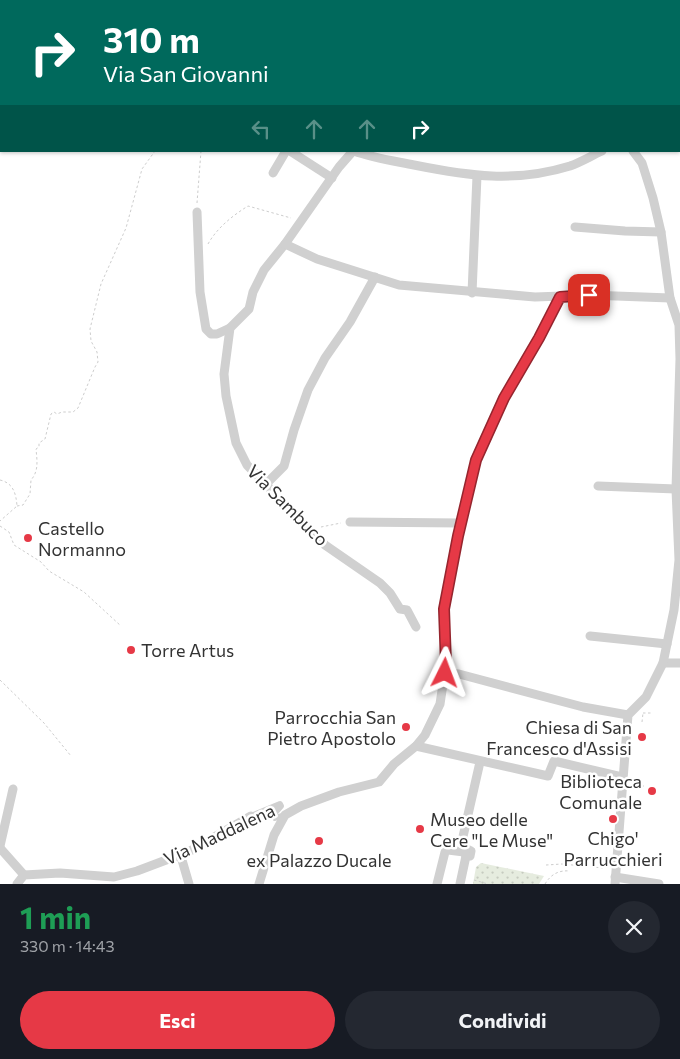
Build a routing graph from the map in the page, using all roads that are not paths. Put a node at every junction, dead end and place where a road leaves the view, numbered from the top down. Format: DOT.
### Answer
graph roads {
  1 [pos="285,152"];
  2 [pos="292,152"];
  3 [pos="352,152"];
  4 [pos="357,152"];
  5 [pos="600,152"];
  6 [pos="635,152"];
  7 [pos="273,173"];
  8 [pos="477,176"];
  9 [pos="332,178"];
  10 [pos="197,212"];
  11 [pos="575,227"];
  12 [pos="661,232"];
  13 [pos="285,244"];
  14 [pos="376,277"];
  15 [pos="472,292"];
  16 [pos="560,297"];
  17 [pos="670,298"];
  18 [pos="680,325"];
  19 [pos="230,328"];
  20 [pos="266,484"];
  21 [pos="598,486"];
  22 [pos="676,489"];
  23 [pos="350,522"];
  24 [pos="461,523"];
  25 [pos="677,610"];
  26 [pos="416,627"];
  27 [pos="590,636"];
  28 [pos="667,644"];
  29 [pos="663,663"];
  30 [pos="680,664"];
  31 [pos="445,673"];
  32 [pos="628,715"];
  33 [pos="416,746"];
  34 [pos="480,762"];
  35 [pos="622,782"];
  36 [pos="13,790"];
  37 [pos="285,815"];
  38 [pos="250,816"];
  39 [pos="0,847"];
  40 [pos="466,853"];
  41 [pos="179,855"];
  42 [pos="24,875"];
  43 [pos="107,880"];
  44 [pos="615,880"];
  45 [pos="17,884"];
  46 [pos="189,884"];
  47 [pos="259,884"];
  48 [pos="437,884"];
  49 [pos="460,884"];
  50 [pos="659,884"];
  1 -- 7 [label="street"];
  2 -- 9 [label="street"];
  3 -- 9 [label="street"];
  4 -- 8 [label="street"];
  5 -- 8 [label="street"];
  6 -- 12 [label="street"];
  8 -- 15 [label="street"];
  9 -- 13 [label="street"];
  10 -- 19 [label="street"];
  11 -- 12 [label="street"];
  12 -- 17 [label="street"];
  13 -- 14 [label="street"];
  13 -- 19 [label="street"];
  14 -- 15 [label="street"];
  14 -- 20 [label="street"];
  15 -- 16 [label="street"];
  16 -- 17 [label="street"];
  16 -- 24 [label="street"];
  17 -- 18 [label="street"];
  18 -- 22 [label="street"];
  19 -- 20 [label="street, Via Sambuco"];
  20 -- 26 [label="street, Via Sambuco"];
  21 -- 22 [label="street"];
  22 -- 25 [label="street"];
  23 -- 24 [label="street"];
  24 -- 31 [label="street"];
  25 -- 28 [label="street"];
  27 -- 28 [label="street"];
  28 -- 29 [label="street"];
  29 -- 30 [label="street"];
  29 -- 32 [label="street"];
  31 -- 32 [label="street"];
  31 -- 33 [label="street"];
  32 -- 35 [label="street"];
  33 -- 34 [label="street"];
  33 -- 37 [label="street"];
  34 -- 35 [label="street"];
  34 -- 40 [label="street"];
  35 -- 44 [label="street"];
  36 -- 39 [label="street"];
  37 -- 38 [label="street, Via Maddalena"];
  37 -- 47 [label="street"];
  38 -- 41 [label="street, Via Maddalena"];
  39 -- 42 [label="street"];
  40 -- 48 [label="street"];
  40 -- 49 [label="street"];
  41 -- 43 [label="street, Via Maddalena"];
  41 -- 46 [label="street"];
  42 -- 43 [label="street, Via Maddalena"];
  42 -- 45 [label="street"];
  44 -- 50 [label="street"];
}
